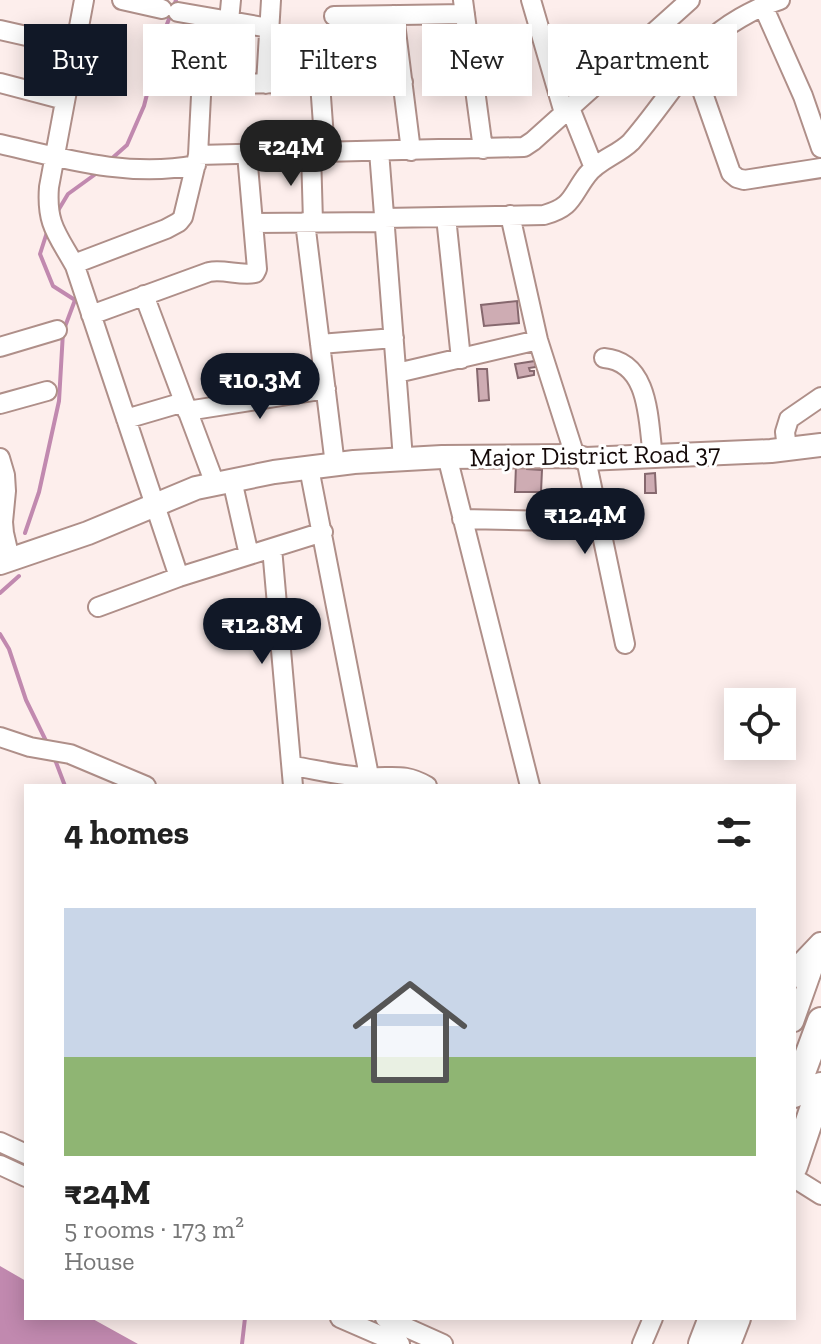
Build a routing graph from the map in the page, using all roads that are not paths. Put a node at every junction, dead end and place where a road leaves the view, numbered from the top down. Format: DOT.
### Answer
graph roads {
  1 [pos="84,0"];
  2 [pos="122,0"];
  3 [pos="231,0"];
  4 [pos="271,0"];
  5 [pos="690,0"];
  6 [pos="537,1"];
  7 [pos="772,2"];
  8 [pos="464,7"];
  9 [pos="394,15"];
  10 [pos="334,16"];
  11 [pos="205,17"];
  12 [pos="229,21"];
  13 [pos="79,24"];
  14 [pos="205,24"];
  15 [pos="395,24"];
  16 [pos="734,24"];
  17 [pos="269,28"];
  18 [pos="0,30"];
  19 [pos="24,35"];
  20 [pos="0,83"];
  21 [pos="255,84"];
  22 [pos="266,84"];
  23 [pos="271,84"];
  24 [pos="66,96"];
  25 [pos="201,96"];
  26 [pos="320,96"];
  27 [pos="405,96"];
  28 [pos="667,96"];
  29 [pos="704,96"];
  30 [pos="65,100"];
  31 [pos="567,110"];
  32 [pos="0,144"];
  33 [pos="821,148"];
  34 [pos="483,149"];
  35 [pos="379,151"];
  36 [pos="411,151"];
  37 [pos="318,152"];
  38 [pos="247,154"];
  39 [pos="54,156"];
  40 [pos="197,160"];
  41 [pos="594,168"];
  42 [pos="821,168"];
  43 [pos="510,215"];
  44 [pos="446,217"];
  45 [pos="384,220"];
  46 [pos="309,222"];
  47 [pos="253,223"];
  48 [pos="74,264"];
  49 [pos="144,295"];
  50 [pos="91,315"];
  51 [pos="57,330"];
  52 [pos="394,338"];
  53 [pos="538,340"];
  54 [pos="320,344"];
  55 [pos="0,347"];
  56 [pos="604,358"];
  57 [pos="461,359"];
  58 [pos="397,373"];
  59 [pos="326,389"];
  60 [pos="47,391"];
  61 [pos="821,397"];
  62 [pos="0,404"];
  63 [pos="186,406"];
  64 [pos="126,419"];
  65 [pos="821,445"];
  66 [pos="787,449"];
  67 [pos="447,456"];
  68 [pos="653,457"];
  69 [pos="0,458"];
  70 [pos="581,458"];
  71 [pos="403,459"];
  72 [pos="335,465"];
  73 [pos="309,468"];
  74 [pos="224,482"];
  75 [pos="155,505"];
  76 [pos="462,519"];
  77 [pos="599,522"];
  78 [pos="323,532"];
  79 [pos="272,548"];
  80 [pos="249,555"];
  81 [pos="5,561"];
  82 [pos="179,577"];
  83 [pos="98,607"];
  84 [pos="625,644"];
  85 [pos="0,737"];
  86 [pos="293,766"];
  87 [pos="370,782"];
  88 [pos="141,784"];
  89 [pos="293,784"];
  90 [pos="423,784"];
  91 [pos="529,784"];
  92 [pos="821,944"];
  93 [pos="796,973"];
  94 [pos="796,1016"];
  95 [pos="821,1021"];
  96 [pos="821,1086"];
  97 [pos="796,1089"];
  98 [pos="0,1142"];
  99 [pos="24,1153"];
  100 [pos="796,1160"];
  101 [pos="0,1165"];
  102 [pos="24,1176"];
  103 [pos="796,1179"];
  104 [pos="819,1187"];
  105 [pos="345,1320"];
  106 [pos="389,1320"];
  107 [pos="652,1320"];
  108 [pos="711,1320"];
  109 [pos="736,1320"];
  110 [pos="400,1344"];
  111 [pos="443,1344"];
  112 [pos="642,1344"];
  113 [pos="702,1344"];
  114 [pos="727,1344"];
  1 -- 13 [label="street"];
  2 -- 11 [label="street"];
  3 -- 12 [label="street"];
  4 -- 17 [label="street"];
  5 -- 31 [label="street"];
  6 -- 31 [label="street"];
  7 -- 16 [label="street"];
  7 -- 33 [label="street"];
  8 -- 9 [label="street"];
  8 -- 34 [label="street"];
  9 -- 10 [label="street"];
  9 -- 15 [label="street"];
  11 -- 12 [label="street"];
  11 -- 14 [label="street"];
  12 -- 17 [label="street"];
  17 -- 22 [label="street"];
  18 -- 19 [label="street"];
  20 -- 30 [label="street"];
  21 -- 22 [label="street"];
  22 -- 23 [label="street"];
  24 -- 30 [label="street"];
  25 -- 40 [label="street"];
  26 -- 37 [label="street"];
  27 -- 36 [label="street"];
  28 -- 41 [label="street"];
  29 -- 42 [label="street"];
  30 -- 39 [label="street"];
  31 -- 34 [label="street"];
  31 -- 41 [label="street"];
  32 -- 39 [label="street"];
  34 -- 36 [label="street"];
  35 -- 36 [label="street"];
  35 -- 37 [label="street"];
  35 -- 45 [label="street"];
  37 -- 38 [label="street"];
  37 -- 46 [label="street"];
  38 -- 40 [label="street"];
  38 -- 47 [label="street"];
  39 -- 40 [label="street"];
  39 -- 48 [label="street"];
  40 -- 48 [label="street"];
  41 -- 43 [label="street"];
  43 -- 44 [label="street"];
  43 -- 53 [label="street"];
  44 -- 45 [label="street"];
  44 -- 57 [label="street"];
  45 -- 46 [label="street"];
  45 -- 52 [label="street"];
  46 -- 47 [label="street"];
  46 -- 54 [label="street"];
  47 -- 49 [label="street"];
  48 -- 50 [label="street"];
  49 -- 50 [label="street"];
  49 -- 63 [label="street"];
  50 -- 64 [label="street"];
  51 -- 55 [label="street"];
  52 -- 54 [label="street"];
  52 -- 58 [label="street"];
  53 -- 57 [label="street"];
  53 -- 70 [label="street"];
  54 -- 59 [label="street"];
  56 -- 68 [label="street"];
  57 -- 58 [label="street"];
  58 -- 71 [label="street"];
  59 -- 63 [label="street"];
  59 -- 72 [label="street"];
  60 -- 62 [label="street"];
  61 -- 66 [label="street"];
  63 -- 64 [label="street"];
  63 -- 74 [label="street"];
  64 -- 75 [label="street"];
  65 -- 66 [label="main road, Major District Road 37"];
  66 -- 68 [label="main road, Major District Road 37"];
  67 -- 70 [label="main road, Major District Road 37"];
  67 -- 71 [label="main road, Major District Road 37"];
  67 -- 76 [label="street"];
  68 -- 70 [label="main road, Major District Road 37"];
  69 -- 81 [label="street"];
  70 -- 77 [label="street"];
  71 -- 72 [label="main road, Major District Road 37"];
  72 -- 73 [label="main road, Major District Road 37"];
  73 -- 74 [label="main road, Major District Road 37"];
  73 -- 78 [label="street"];
  74 -- 75 [label="main road, Major District Road 37"];
  74 -- 80 [label="street"];
  75 -- 81 [label="main road, Major District Road 37"];
  75 -- 82 [label="street"];
  76 -- 77 [label="street"];
  76 -- 91 [label="street"];
  77 -- 84 [label="street"];
  78 -- 79 [label="street"];
  78 -- 87 [label="street"];
  79 -- 80 [label="street"];
  79 -- 86 [label="street"];
  80 -- 82 [label="street"];
  82 -- 83 [label="street"];
  85 -- 88 [label="street"];
  86 -- 87 [label="street"];
  86 -- 89 [label="street"];
  87 -- 90 [label="street"];
  92 -- 93 [label="street"];
  92 -- 94 [label="street"];
  95 -- 97 [label="highway"];
  96 -- 100 [label="highway"];
  98 -- 99 [label="street"];
  101 -- 102 [label="street"];
  103 -- 104 [label="street"];
  105 -- 110 [label="street"];
  106 -- 111 [label="street"];
  107 -- 112 [label="street"];
  108 -- 113 [label="highway"];
  109 -- 114 [label="highway"];
}
